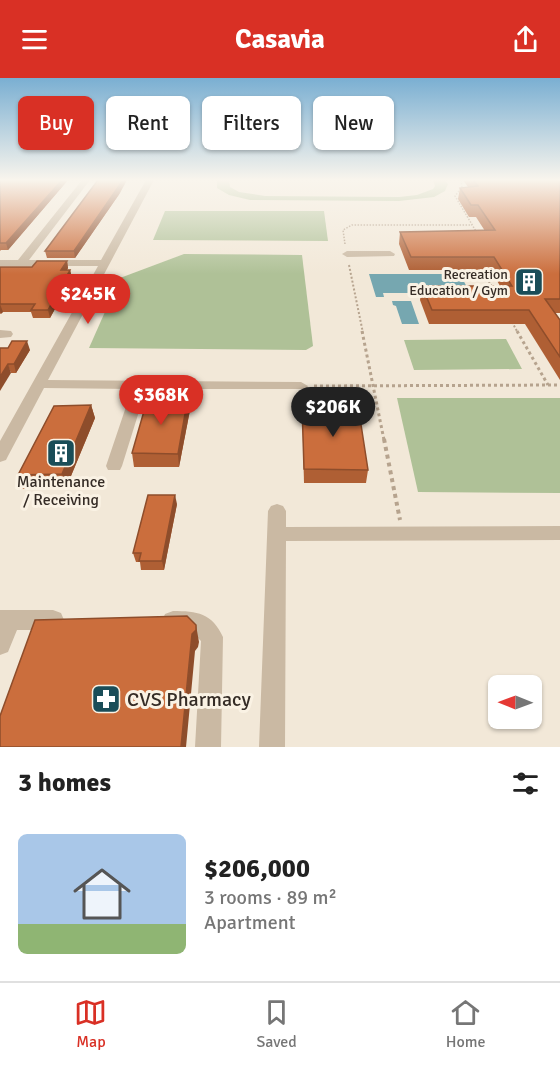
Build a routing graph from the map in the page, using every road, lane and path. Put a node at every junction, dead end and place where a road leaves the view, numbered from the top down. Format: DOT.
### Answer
graph roads {
  1 [pos="62,211"];
  2 [pos="133,211"];
  3 [pos="463,211"];
  4 [pos="472,225"];
  5 [pos="482,239"];
  6 [pos="347,254"];
  7 [pos="390,254"];
  8 [pos="476,259"];
  9 [pos="0,263"];
  10 [pos="21,263"];
  11 [pos="105,263"];
  12 [pos="492,288"];
  13 [pos="509,317"];
  14 [pos="39,384"];
  15 [pos="140,385"];
  16 [pos="301,386"];
  17 [pos="374,386"];
  18 [pos="548,386"];
  19 [pos="560,386"];
  20 [pos="5,438"];
  21 [pos="0,456"];
  22 [pos="114,466"];
  23 [pos="277,511"];
  24 [pos="560,533"];
  25 [pos="277,534"];
  26 [pos="403,534"];
  27 [pos="5,620"];
  28 [pos="80,620"];
  29 [pos="150,621"];
  30 [pos="0,645"];
  31 [pos="207,747"];
  32 [pos="272,747"];
  1 -- 10 [label="street"];
  2 -- 11 [label="street"];
  3 -- 4 [label="path"];
  4 -- 5 [label="path"];
  4 -- 6 [label="path"];
  6 -- 7 [label="street"];
  6 -- 17 [label="path"];
  8 -- 12 [label="path"];
  9 -- 10 [label="street"];
  10 -- 11 [label="street"];
  11 -- 14 [label="street"];
  13 -- 18 [label="path"];
  14 -- 15 [label="street"];
  14 -- 20 [label="street"];
  15 -- 16 [label="street"];
  15 -- 22 [label="street"];
  16 -- 17 [label="path"];
  17 -- 18 [label="path"];
  17 -- 26 [label="path"];
  18 -- 19 [label="path"];
  20 -- 21 [label="street"];
  23 -- 25 [label="street"];
  24 -- 26 [label="street"];
  25 -- 26 [label="street"];
  25 -- 32 [label="street"];
  27 -- 28 [label="street"];
  27 -- 30 [label="street"];
  29 -- 31 [label="street"];
}
